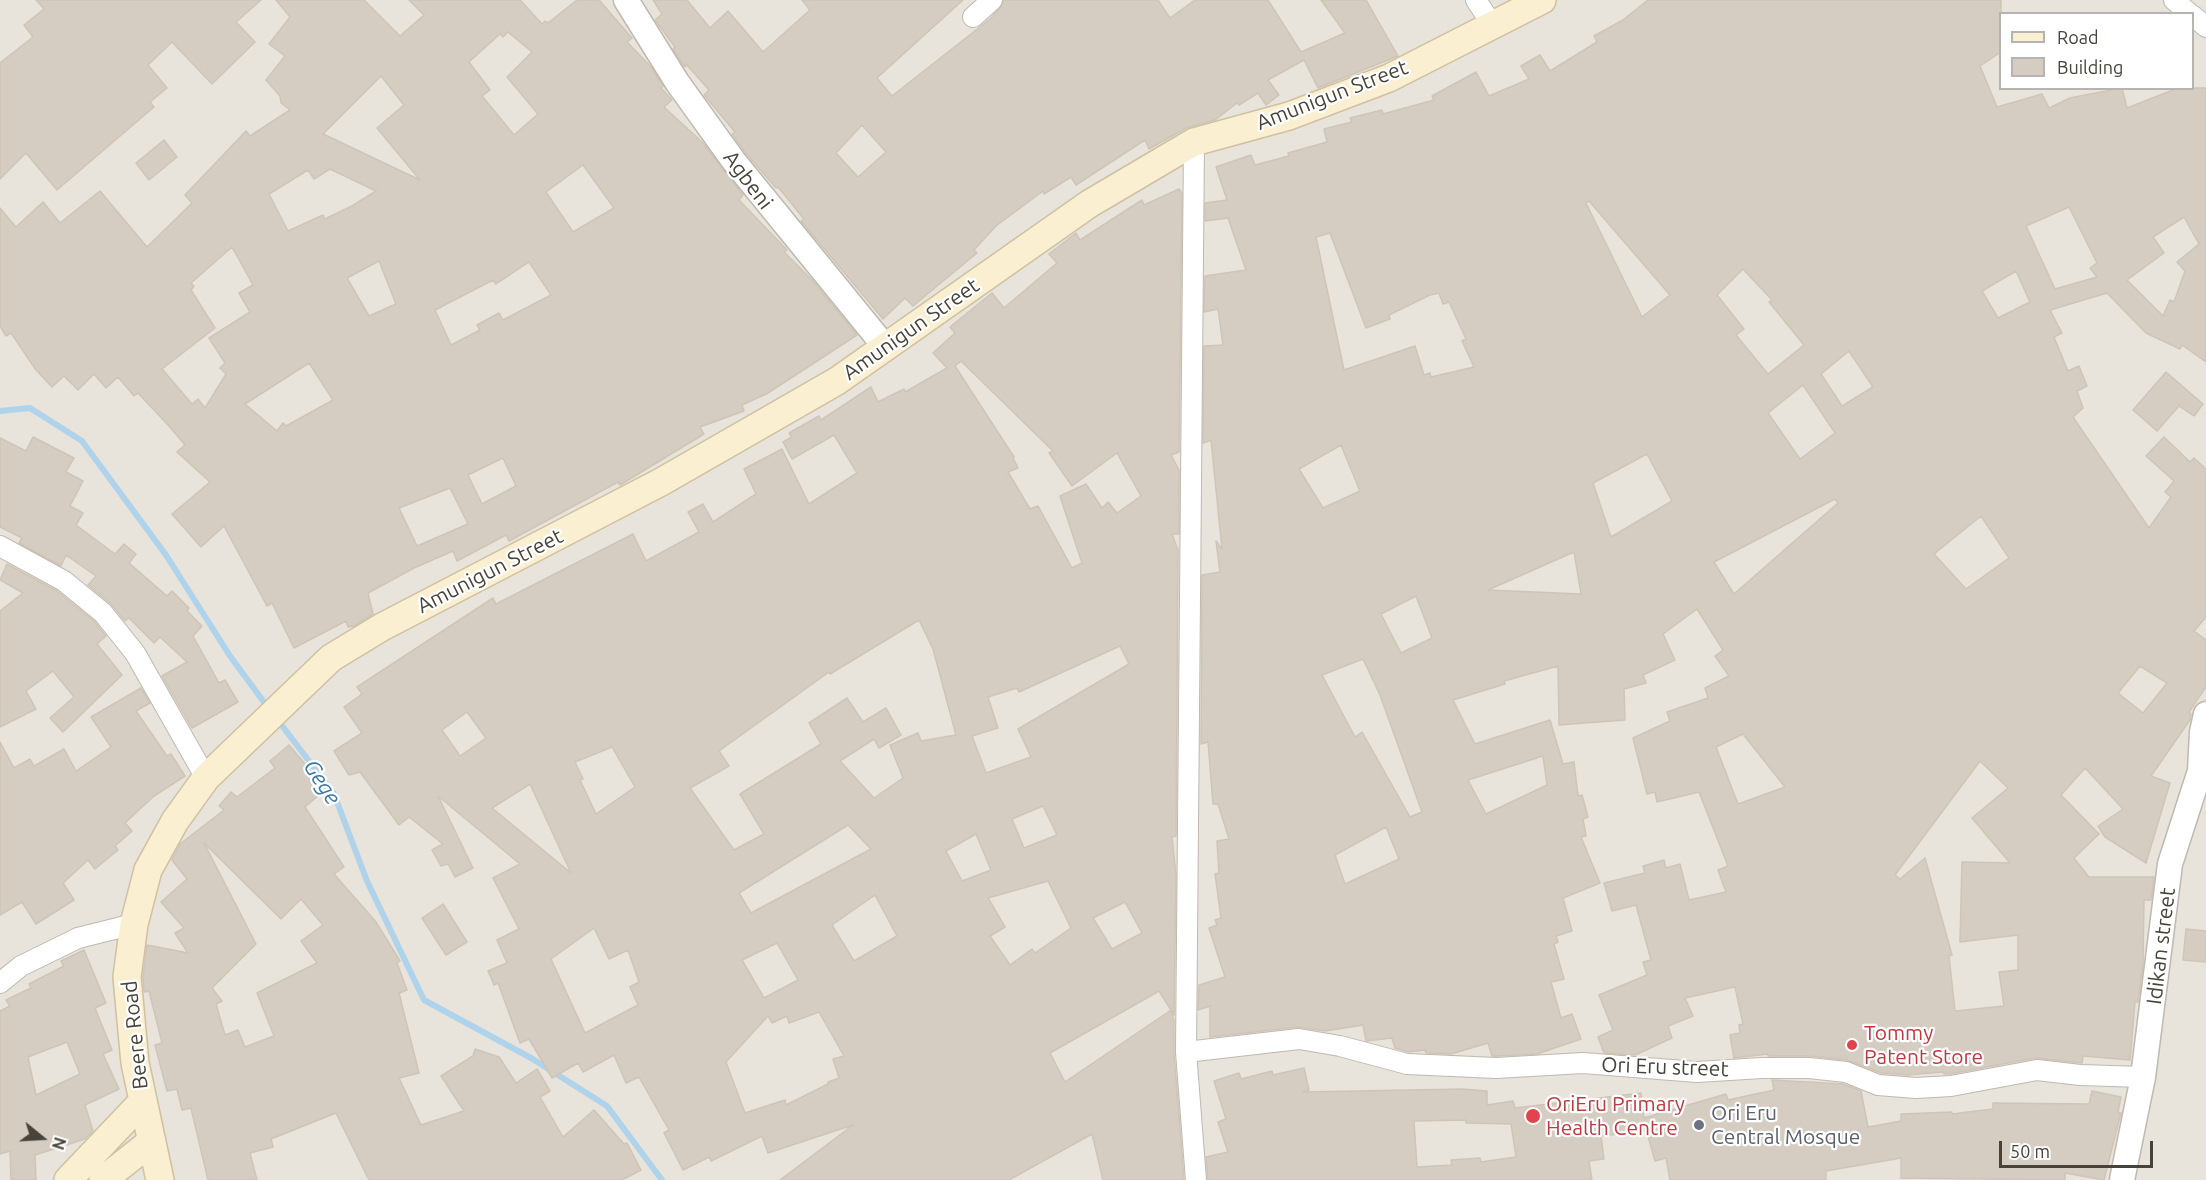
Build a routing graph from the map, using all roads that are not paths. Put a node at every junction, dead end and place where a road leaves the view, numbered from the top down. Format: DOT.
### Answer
graph roads {
  1 [pos="626,0"];
  2 [pos="992,0"];
  3 [pos="1476,0"];
  4 [pos="1542,0"];
  5 [pos="2174,0"];
  6 [pos="2189,12"];
  7 [pos="972,17"];
  8 [pos="2194,17"];
  9 [pos="1493,26"];
  10 [pos="2206,27"];
  11 [pos="1194,142"];
  12 [pos="886,348"];
  13 [pos="0,546"];
  14 [pos="294,692"];
  15 [pos="2205,727"];
  16 [pos="206,778"];
  17 [pos="134,924"];
  18 [pos="0,983"];
  19 [pos="1186,1052"];
  20 [pos="2143,1077"];
  21 [pos="143,1101"];
  22 [pos="152,1141"];
  23 [pos="68,1180"];
  24 [pos="104,1180"];
  25 [pos="160,1180"];
  26 [pos="1196,1180"];
  27 [pos="2122,1180"];
  1 -- 12 [label="street, Agbeni"];
  2 -- 7 [label="street"];
  3 -- 9 [label="street"];
  4 -- 9 [label="main road, Amunigun Street"];
  5 -- 6 [label="street"];
  8 -- 10 [label="street"];
  9 -- 11 [label="main road, Amunigun Street"];
  11 -- 12 [label="main road, Amunigun Street"];
  11 -- 19 [label="street"];
  12 -- 14 [label="main road, Amunigun Street"];
  13 -- 16 [label="street"];
  14 -- 16 [label="main road, Beere Road"];
  15 -- 20 [label="street, Idikan street"];
  16 -- 17 [label="main road, Beere Road"];
  17 -- 18 [label="street"];
  17 -- 21 [label="main road, Beere Road"];
  19 -- 20 [label="street, Ori Eru street"];
  19 -- 26 [label="street"];
  20 -- 27 [label="street, Idikan street"];
  21 -- 22 [label="main road, Beere Road"];
  21 -- 23 [label="main road"];
  22 -- 24 [label="main road"];
  22 -- 25 [label="main road, Beere Road"];
}
